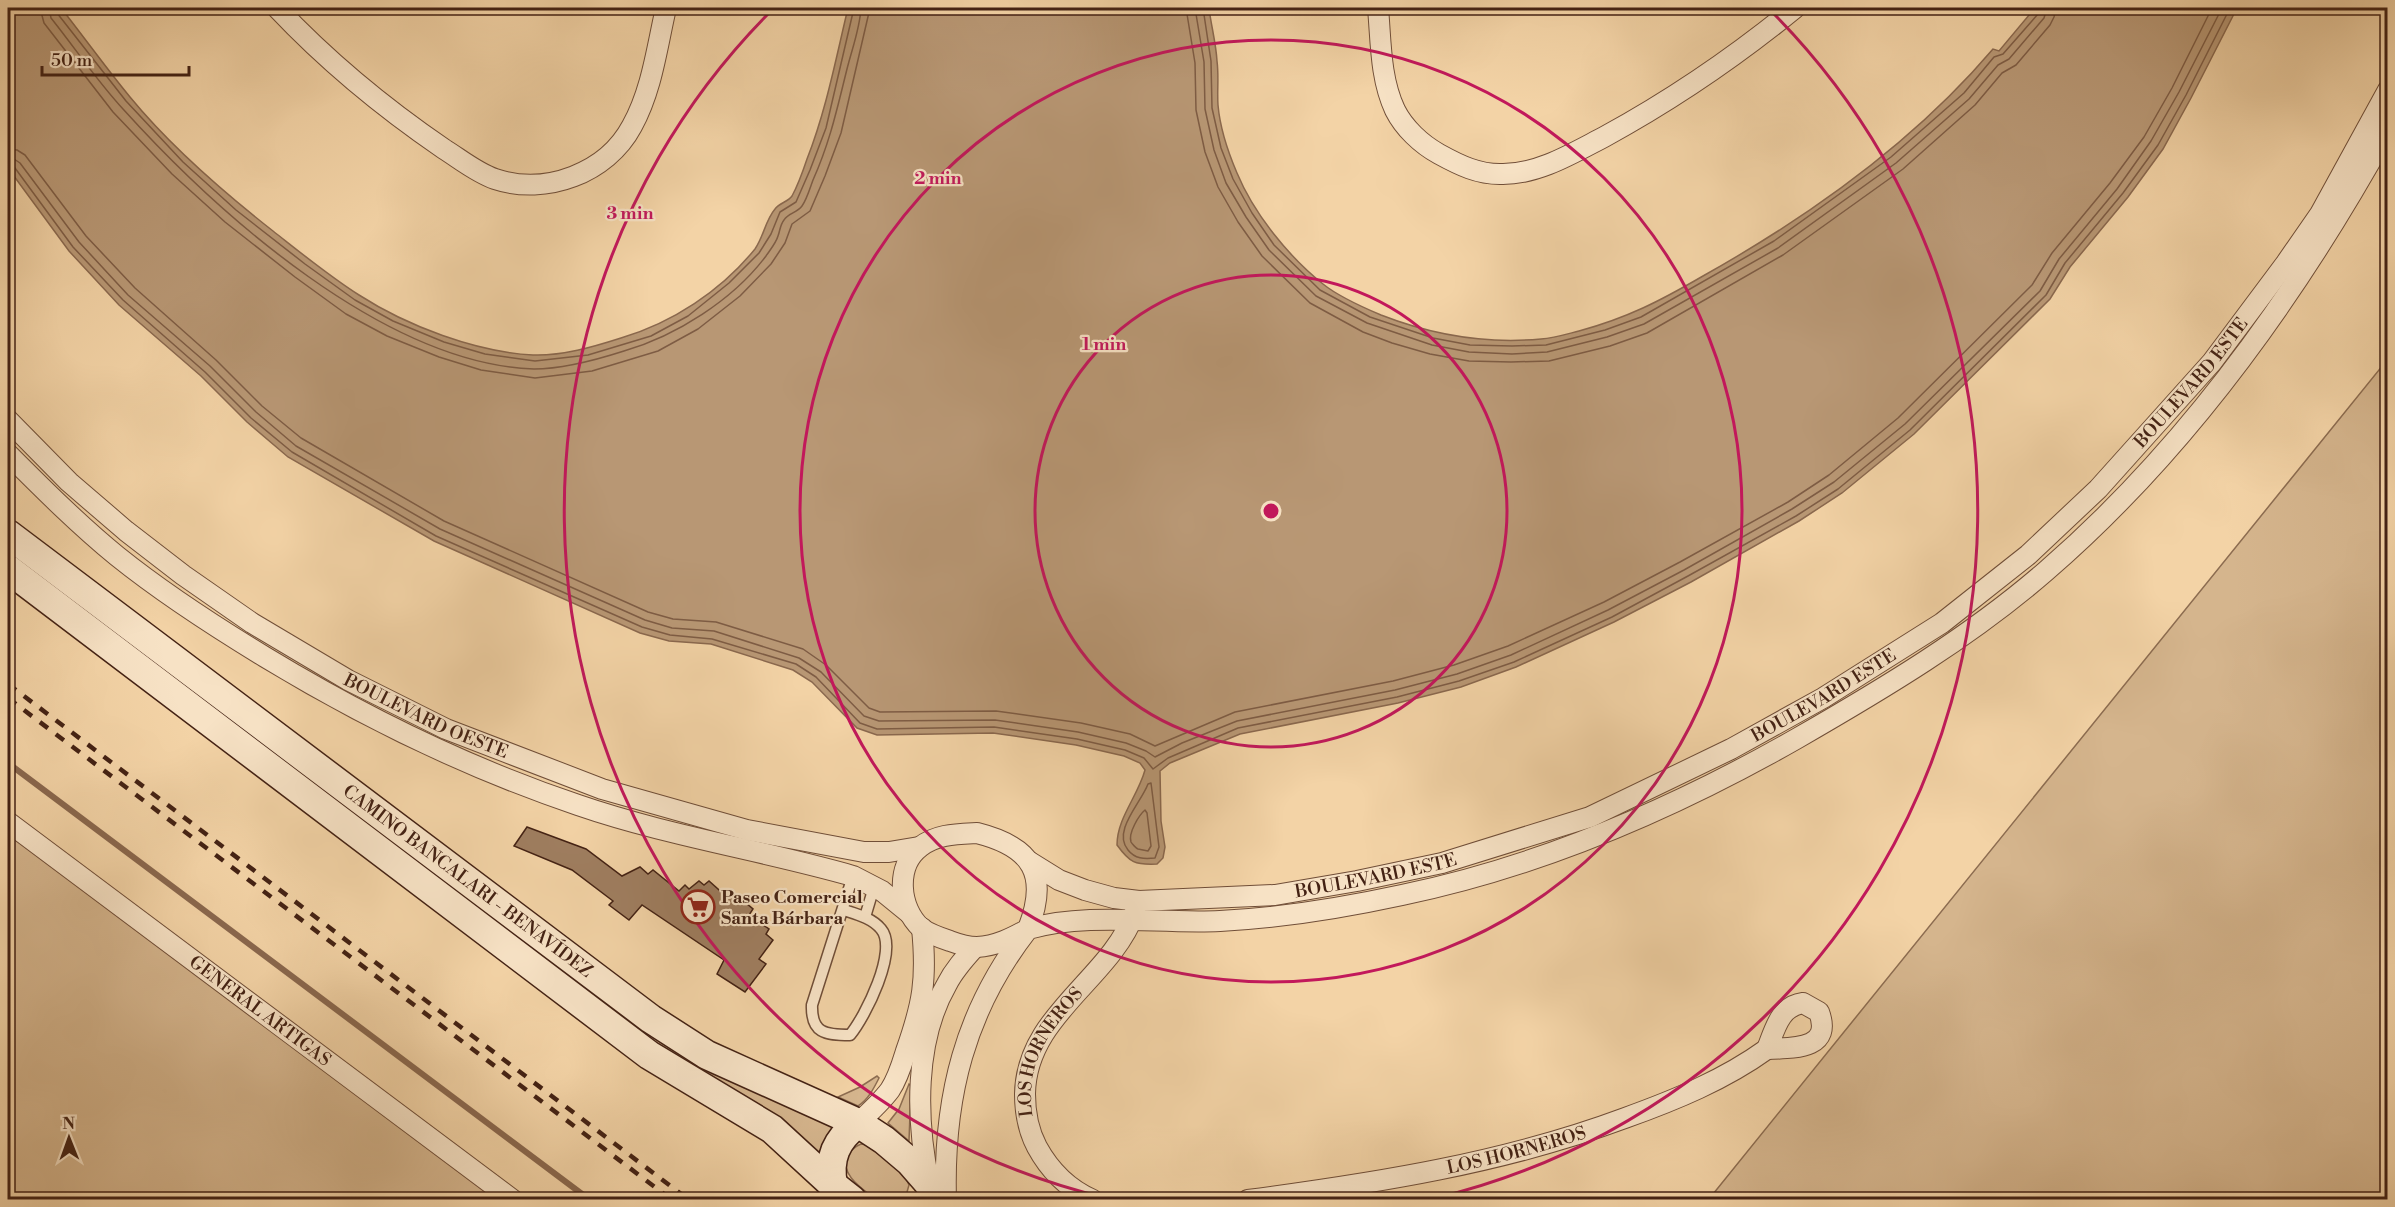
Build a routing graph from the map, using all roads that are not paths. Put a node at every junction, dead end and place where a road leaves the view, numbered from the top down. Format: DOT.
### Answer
graph roads {
  1 [pos="277,8"];
  2 [pos="666,8"];
  3 [pos="1378,8"];
  4 [pos="1795,8"];
  5 [pos="2386,100"];
  6 [pos="2388,130"];
  7 [pos="2212,362"];
  8 [pos="2228,376"];
  9 [pos="8,420"];
  10 [pos="28,441"];
  11 [pos="10,457"];
  12 [pos="8,534"];
  13 [pos="8,569"];
  14 [pos="1994,582"];
  15 [pos="2009,600"];
  16 [pos="285,643"];
  17 [pos="272,661"];
  18 [pos="1731,749"];
  19 [pos="551,770"];
  20 [pos="1743,770"];
  21 [pos="541,791"];
  22 [pos="8,822"];
  23 [pos="919,847"];
  24 [pos="864,852"];
  25 [pos="1030,862"];
  26 [pos="1442,862"];
  27 [pos="854,876"];
  28 [pos="1448,884"];
  29 [pos="874,886"];
  30 [pos="1139,901"];
  31 [pos="844,910"];
  32 [pos="909,913"];
  33 [pos="865,917"];
  34 [pos="1131,921"];
  35 [pos="922,928"];
  36 [pos="1028,929"];
  37 [pos="975,947"];
  38 [pos="1767,1049"];
  39 [pos="858,1123"];
  40 [pos="843,1192"];
  41 [pos="936,1196"];
  42 [pos="513,1200"];
  43 [pos="1093,1200"];
  44 [pos="1248,1200"];
  1 -- 2 [label="street"];
  3 -- 4 [label="street"];
  5 -- 7 [label="street, BOULEVARD ESTE"];
  6 -- 8 [label="street, BOULEVARD ESTE"];
  7 -- 8 [label="street"];
  7 -- 14 [label="street, BOULEVARD ESTE"];
  8 -- 15 [label="street, BOULEVARD ESTE"];
  9 -- 10 [label="street, BOULEVARD OESTE"];
  10 -- 11 [label="street"];
  10 -- 16 [label="street, BOULEVARD OESTE"];
  11 -- 17 [label="street, BOULEVARD OESTE"];
  12 -- 39 [label="main road, CAMINO BANCALARI - BENAVÍDEZ"];
  13 -- 40 [label="main road, CAMINO BANCALARI - BENAVÍDEZ"];
  14 -- 15 [label="street"];
  14 -- 18 [label="street, BOULEVARD ESTE"];
  15 -- 20 [label="street, BOULEVARD ESTE"];
  16 -- 17 [label="street"];
  16 -- 19 [label="street, BOULEVARD OESTE"];
  17 -- 21 [label="street, BOULEVARD OESTE"];
  18 -- 20 [label="street"];
  18 -- 26 [label="street, BOULEVARD ESTE"];
  19 -- 21 [label="street"];
  19 -- 24 [label="street, BOULEVARD OESTE"];
  20 -- 28 [label="street, BOULEVARD ESTE"];
  21 -- 27 [label="street, BOULEVARD OESTE"];
  22 -- 42 [label="street, GENERAL ARTIGAS"];
  23 -- 24 [label="street, BOULEVARD OESTE"];
  23 -- 25 [label="street"];
  23 -- 32 [label="street"];
  24 -- 27 [label="street"];
  25 -- 30 [label="street, BOULEVARD ESTE"];
  25 -- 36 [label="street"];
  26 -- 28 [label="street"];
  26 -- 30 [label="street, BOULEVARD ESTE"];
  27 -- 29 [label="street, BOULEVARD OESTE"];
  27 -- 31 [label="lane"];
  28 -- 34 [label="street, BOULEVARD ESTE"];
  29 -- 32 [label="street, BOULEVARD OESTE"];
  29 -- 33 [label="lane"];
  30 -- 34 [label="street, LOS HORNEROS"];
  31 -- 33 [label="lane"];
  31 -- 33 [label="lane"];
  32 -- 35 [label="street"];
  34 -- 36 [label="street, BOULEVARD ESTE"];
  34 -- 43 [label="street, LOS HORNEROS"];
  35 -- 37 [label="street"];
  35 -- 39 [label="street"];
  36 -- 37 [label="street"];
  36 -- 41 [label="street"];
  37 -- 41 [label="street"];
  38 -- 44 [label="street, LOS HORNEROS"];
  39 -- 40 [label="main road"];
  39 -- 41 [label="main road, CAMINO BANCALARI - BENAVÍDEZ"];
}
